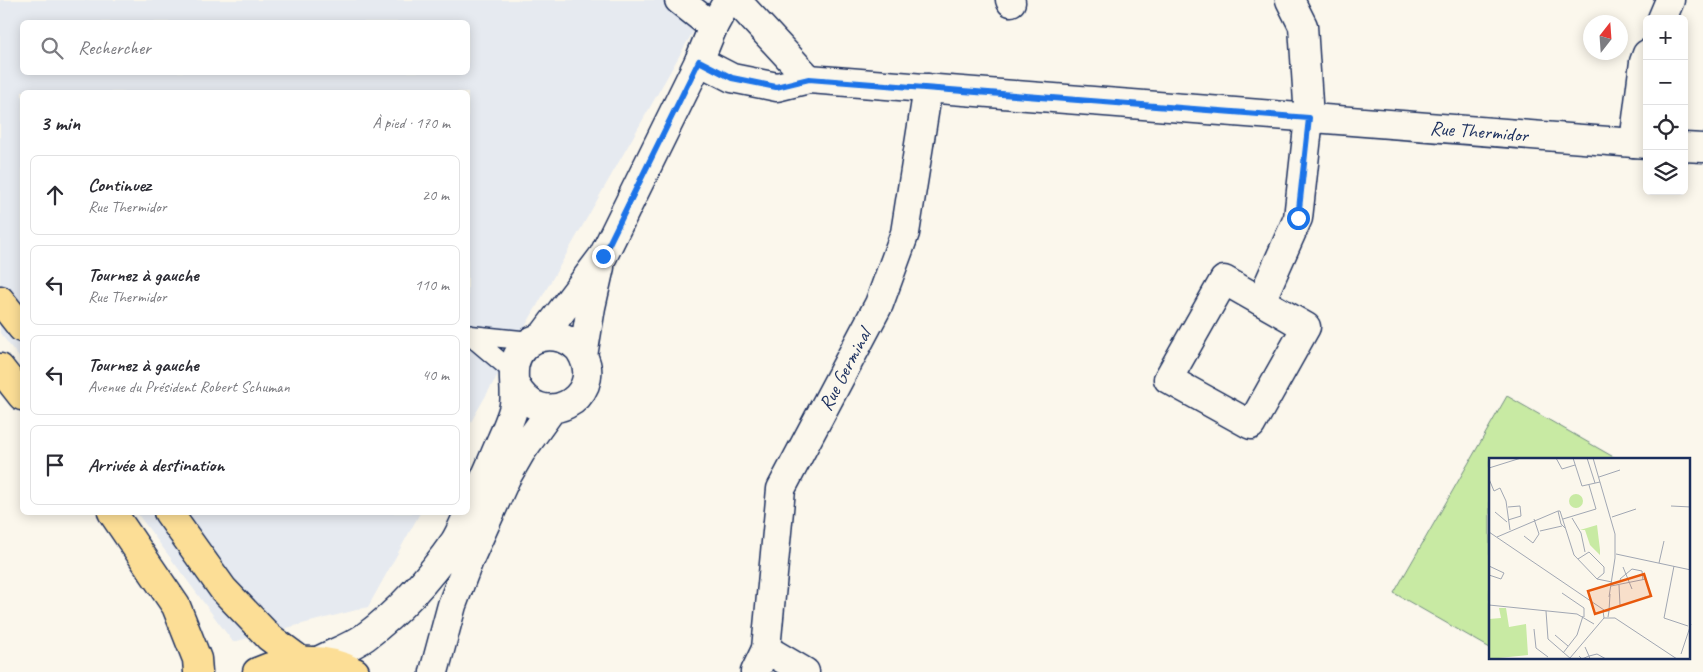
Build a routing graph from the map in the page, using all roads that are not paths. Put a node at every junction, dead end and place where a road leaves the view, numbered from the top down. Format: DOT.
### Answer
graph roads {
  1 [pos="679,0"];
  2 [pos="728,0"];
  3 [pos="736,0"];
  4 [pos="1290,0"];
  5 [pos="1670,0"];
  6 [pos="1664,15"];
  7 [pos="714,27"];
  8 [pos="1645,60"];
  9 [pos="699,61"];
  10 [pos="809,79"];
  11 [pos="928,88"];
  12 [pos="1309,118"];
  13 [pos="1640,143"];
  14 [pos="1688,147"];
  15 [pos="1703,148"];
  16 [pos="603,256"];
  17 [pos="0,300"];
  18 [pos="1261,301"];
  19 [pos="20,325"];
  20 [pos="470,334"];
  21 [pos="470,335"];
  22 [pos="536,339"];
  23 [pos="583,356"];
  24 [pos="0,368"];
  25 [pos="514,378"];
  26 [pos="20,393"];
  27 [pos="552,409"];
  28 [pos="470,510"];
  29 [pos="114,515"];
  30 [pos="170,515"];
  31 [pos="468,515"];
  32 [pos="309,661"];
  33 [pos="760,661"];
  34 [pos="198,672"];
  35 [pos="257,672"];
  36 [pos="355,672"];
  37 [pos="434,672"];
  38 [pos="805,672"];
  1 -- 7 [label="street"];
  2 -- 7 [label="street"];
  3 -- 10 [label="street"];
  4 -- 12 [label="street"];
  5 -- 6 [label="street"];
  7 -- 9 [label="street"];
  8 -- 13 [label="street"];
  9 -- 10 [label="street, Rue Thermidor"];
  9 -- 16 [label="street"];
  10 -- 11 [label="street, Rue Thermidor"];
  11 -- 12 [label="street, Rue Thermidor"];
  11 -- 33 [label="street, Rue Germinal"];
  12 -- 13 [label="street, Rue Thermidor"];
  12 -- 18 [label="street"];
  14 -- 15 [label="street"];
  16 -- 22 [label="street"];
  16 -- 23 [label="street"];
  17 -- 19 [label="main road"];
  18 -- 18 [label="street"];
  20 -- 22 [label="lane"];
  21 -- 25 [label="lane"];
  22 -- 23 [label="street"];
  22 -- 25 [label="street"];
  23 -- 27 [label="street"];
  24 -- 26 [label="main road"];
  25 -- 27 [label="street"];
  25 -- 28 [label="street"];
  27 -- 37 [label="street"];
  29 -- 34 [label="main road"];
  30 -- 32 [label="main road"];
  31 -- 32 [label="street"];
  32 -- 35 [label="main road"];
  32 -- 36 [label="main road"];
  33 -- 38 [label="street, Rue Germinal"];
}
